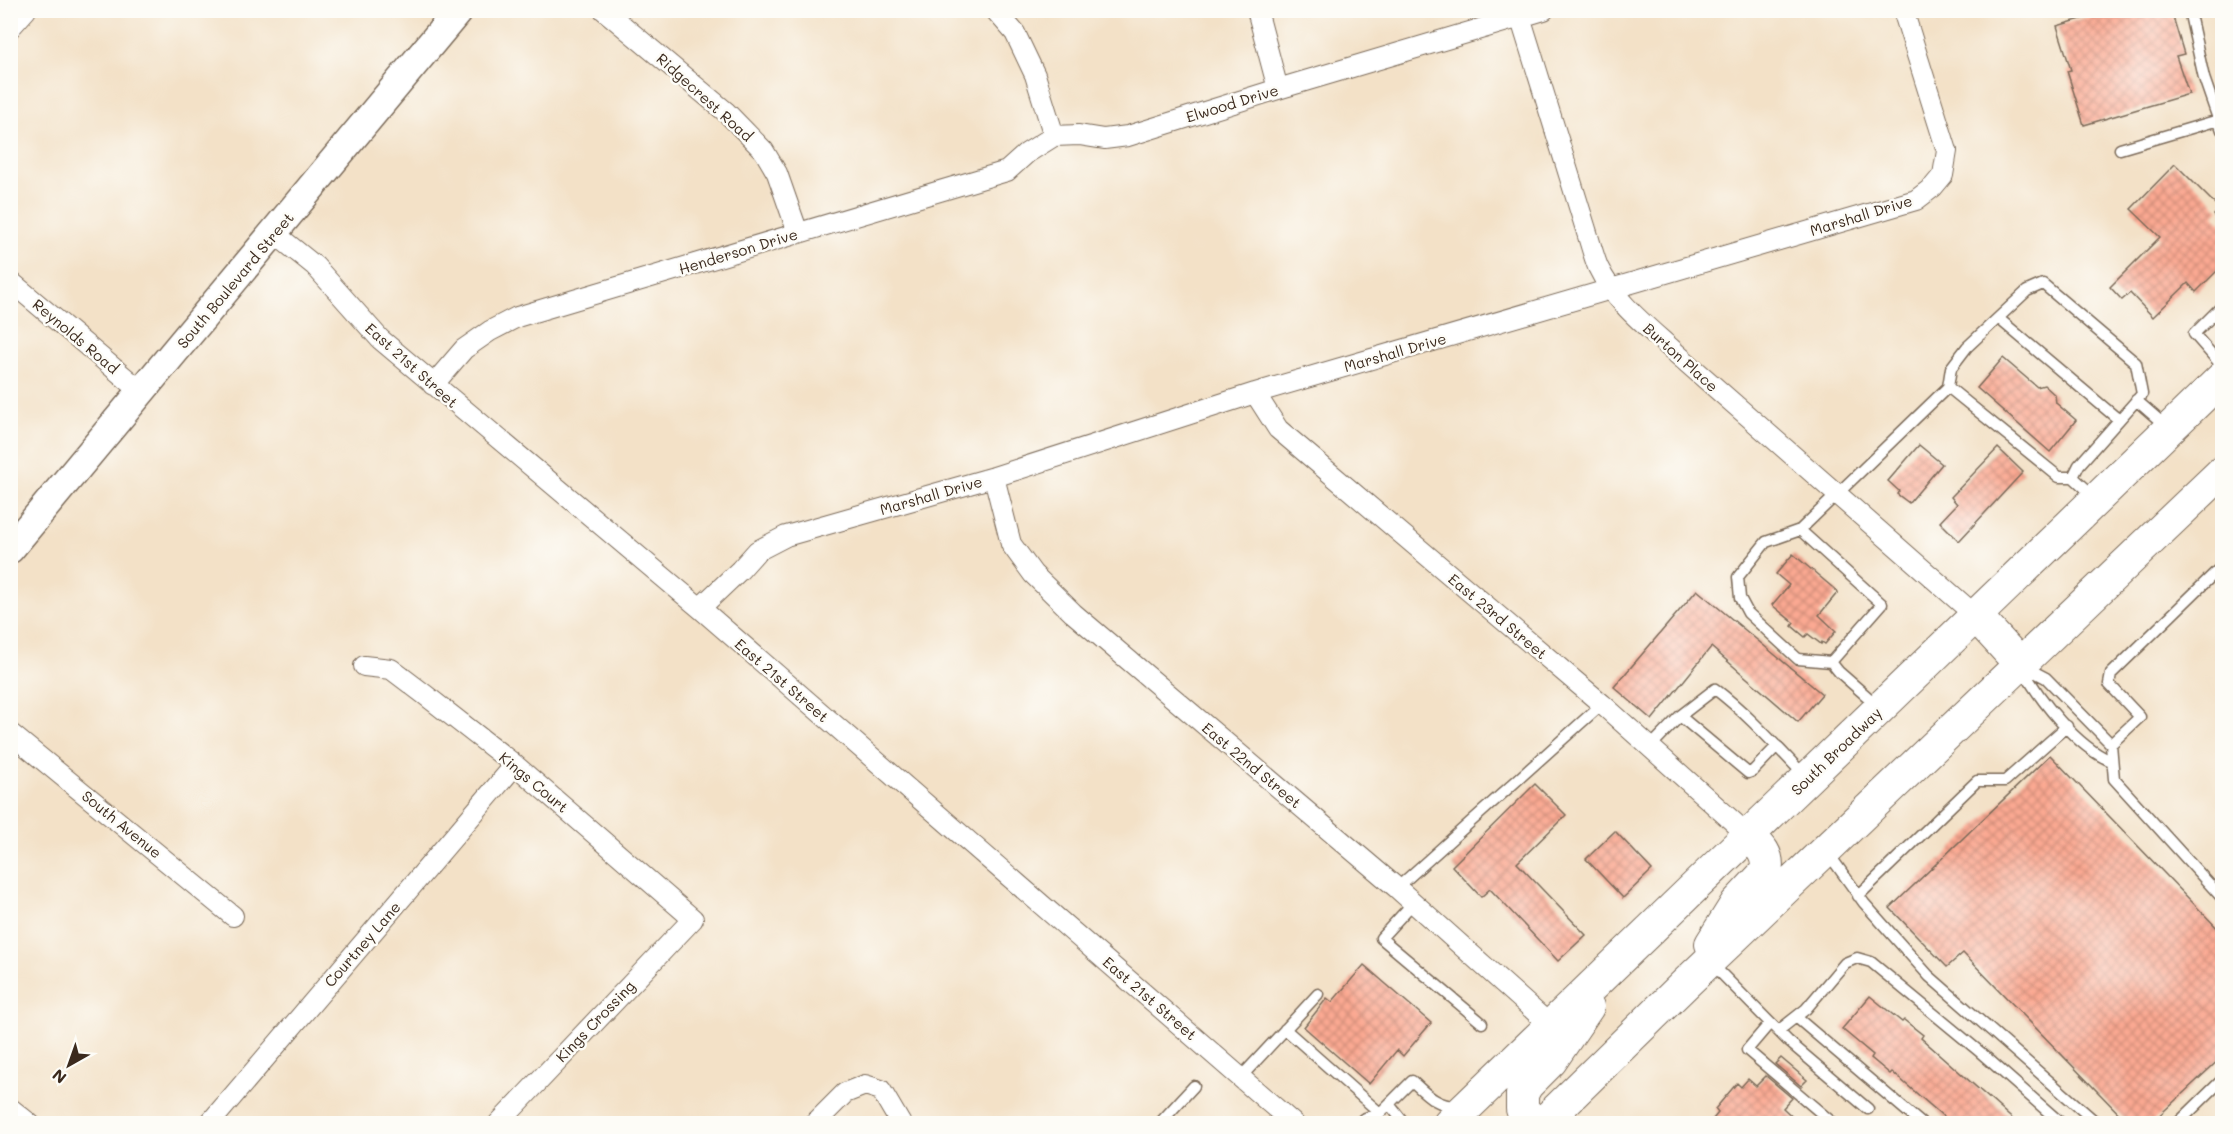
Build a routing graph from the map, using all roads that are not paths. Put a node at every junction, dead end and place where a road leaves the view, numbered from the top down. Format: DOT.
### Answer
graph roads {
  1 [pos="27,10"];
  2 [pos="459,10"];
  3 [pos="604,10"];
  4 [pos="995,10"];
  5 [pos="1257,10"];
  6 [pos="1544,10"];
  7 [pos="1903,10"];
  8 [pos="2189,10"];
  9 [pos="1519,14"];
  10 [pos="10,28"];
  11 [pos="1278,89"];
  12 [pos="2221,123"];
  13 [pos="1054,136"];
  14 [pos="2120,149"];
  15 [pos="274,233"];
  16 [pos="798,233"];
  17 [pos="10,281"];
  18 [pos="1610,288"];
  19 [pos="2223,306"];
  20 [pos="1998,318"];
  21 [pos="2223,366"];
  22 [pos="2223,378"];
  23 [pos="433,385"];
  24 [pos="1948,387"];
  25 [pos="142,392"];
  26 [pos="1254,393"];
  27 [pos="2136,400"];
  28 [pos="2119,420"];
  29 [pos="2169,429"];
  30 [pos="994,477"];
  31 [pos="2073,477"];
  32 [pos="2220,478"];
  33 [pos="1837,494"];
  34 [pos="2096,499"];
  35 [pos="1800,530"];
  36 [pos="10,549"];
  37 [pos="2223,566"];
  38 [pos="700,608"];
  39 [pos="1976,616"];
  40 [pos="1831,662"];
  41 [pos="2021,665"];
  42 [pos="364,666"];
  43 [pos="1602,704"];
  44 [pos="1880,708"];
  45 [pos="1680,716"];
  46 [pos="2067,726"];
  47 [pos="10,733"];
  48 [pos="2111,744"];
  49 [pos="1777,746"];
  50 [pos="1650,747"];
  51 [pos="2112,761"];
  52 [pos="515,765"];
  53 [pos="1807,778"];
  54 [pos="1748,835"];
  55 [pos="1826,850"];
  56 [pos="1397,888"];
  57 [pos="1858,896"];
  58 [pos="2223,898"];
  59 [pos="1413,902"];
  60 [pos="233,916"];
  61 [pos="693,919"];
  62 [pos="1626,952"];
  63 [pos="1709,962"];
  64 [pos="1684,985"];
  65 [pos="1318,994"];
  66 [pos="1796,1017"];
  67 [pos="1482,1023"];
  68 [pos="1770,1023"];
  69 [pos="1551,1025"];
  70 [pos="1285,1029"];
  71 [pos="1778,1031"];
  72 [pos="1241,1077"];
  73 [pos="2223,1080"];
  74 [pos="1194,1086"];
  75 [pos="1389,1104"];
  76 [pos="10,1108"];
  77 [pos="1868,1109"];
  78 [pos="1380,1113"];
  79 [pos="1458,1114"];
  80 [pos="30,1124"];
  81 [pos="209,1124"];
  82 [pos="498,1124"];
  83 [pos="814,1124"];
  84 [pos="901,1124"];
  85 [pos="1159,1124"];
  86 [pos="1294,1124"];
  87 [pos="1358,1124"];
  88 [pos="1405,1124"];
  89 [pos="1536,1124"];
  90 [pos="1542,1124"];
  91 [pos="1834,1124"];
  92 [pos="1922,1124"];
  93 [pos="2062,1124"];
  94 [pos="2098,1124"];
  95 [pos="2177,1124"];
  1 -- 10 [label="street"];
  2 -- 15 [label="main road, South Boulevard Street"];
  3 -- 16 [label="street, Ridgecrest Road"];
  4 -- 13 [label="street"];
  5 -- 11 [label="street"];
  6 -- 9 [label="street, Elwood Drive"];
  7 -- 18 [label="street, Marshall Drive"];
  8 -- 12 [label="lane"];
  9 -- 11 [label="street, Elwood Drive"];
  9 -- 18 [label="street, Burton Place"];
  11 -- 13 [label="street, Elwood Drive"];
  12 -- 14 [label="lane"];
  13 -- 16 [label="street, Henderson Drive"];
  15 -- 23 [label="street, East 21st Street"];
  15 -- 25 [label="main road, South Boulevard Street"];
  16 -- 23 [label="street, Henderson Drive"];
  17 -- 25 [label="street, Reynolds Road"];
  18 -- 26 [label="street, Marshall Drive"];
  18 -- 33 [label="street, Burton Place"];
  19 -- 21 [label="lane"];
  20 -- 24 [label="lane"];
  20 -- 27 [label="lane"];
  20 -- 28 [label="lane"];
  22 -- 29 [label="main road, South Broadway"];
  23 -- 38 [label="street, East 21st Street"];
  24 -- 31 [label="lane"];
  24 -- 33 [label="lane"];
  25 -- 36 [label="main road, South Boulevard Street"];
  26 -- 30 [label="street, Marshall Drive"];
  26 -- 43 [label="street, East 23rd Street"];
  27 -- 28 [label="lane"];
  27 -- 29 [label="lane"];
  28 -- 31 [label="lane"];
  29 -- 34 [label="main road, South Broadway"];
  30 -- 38 [label="street, Marshall Drive"];
  30 -- 56 [label="street, East 22nd Street"];
  31 -- 34 [label="lane"];
  32 -- 41 [label="main road"];
  33 -- 35 [label="lane"];
  33 -- 39 [label="street, Burton Place"];
  34 -- 39 [label="main road, South Broadway"];
  35 -- 40 [label="lane"];
  35 -- 40 [label="lane"];
  37 -- 48 [label="lane"];
  38 -- 72 [label="street, East 21st Street"];
  39 -- 41 [label="main road"];
  39 -- 44 [label="main road, South Broadway"];
  40 -- 44 [label="lane"];
  41 -- 46 [label="lane"];
  41 -- 48 [label="lane"];
  41 -- 55 [label="main road"];
  42 -- 52 [label="street, Kings Court"];
  43 -- 50 [label="street, East 23rd Street"];
  43 -- 56 [label="lane"];
  44 -- 53 [label="main road, South Broadway"];
  45 -- 49 [label="lane"];
  45 -- 49 [label="lane"];
  45 -- 50 [label="lane"];
  46 -- 51 [label="lane"];
  46 -- 57 [label="lane"];
  47 -- 60 [label="street, South Avenue"];
  48 -- 51 [label="lane"];
  49 -- 53 [label="lane"];
  50 -- 54 [label="street, East 23rd Street"];
  51 -- 58 [label="lane"];
  52 -- 61 [label="street, Kings Court"];
  52 -- 81 [label="street, Courtney Lane"];
  53 -- 54 [label="main road, South Broadway"];
  54 -- 62 [label="main road, South Broadway"];
  54 -- 64 [label="main road"];
  55 -- 57 [label="lane"];
  55 -- 63 [label="main road"];
  56 -- 59 [label="street, East 22nd Street"];
  57 -- 94 [label="lane"];
  59 -- 67 [label="lane"];
  59 -- 69 [label="street, East 22nd Street"];
  61 -- 82 [label="street, Kings Crossing"];
  62 -- 69 [label="main road, South Broadway"];
  62 -- 89 [label="main road"];
  63 -- 64 [label="main road"];
  63 -- 68 [label="lane"];
  64 -- 90 [label="main road"];
  65 -- 70 [label="lane"];
  66 -- 71 [label="lane"];
  66 -- 92 [label="lane"];
  66 -- 93 [label="lane"];
  68 -- 71 [label="lane"];
  68 -- 91 [label="lane"];
  69 -- 79 [label="main road, South Broadway"];
  70 -- 72 [label="lane"];
  70 -- 78 [label="lane"];
  71 -- 77 [label="lane"];
  72 -- 86 [label="street, East 21st Street"];
  73 -- 95 [label="lane"];
  74 -- 85 [label="lane"];
  75 -- 78 [label="lane"];
  75 -- 79 [label="lane"];
  75 -- 88 [label="lane"];
  76 -- 80 [label="street"];
  78 -- 87 [label="lane"];
  83 -- 84 [label="street"];
}
